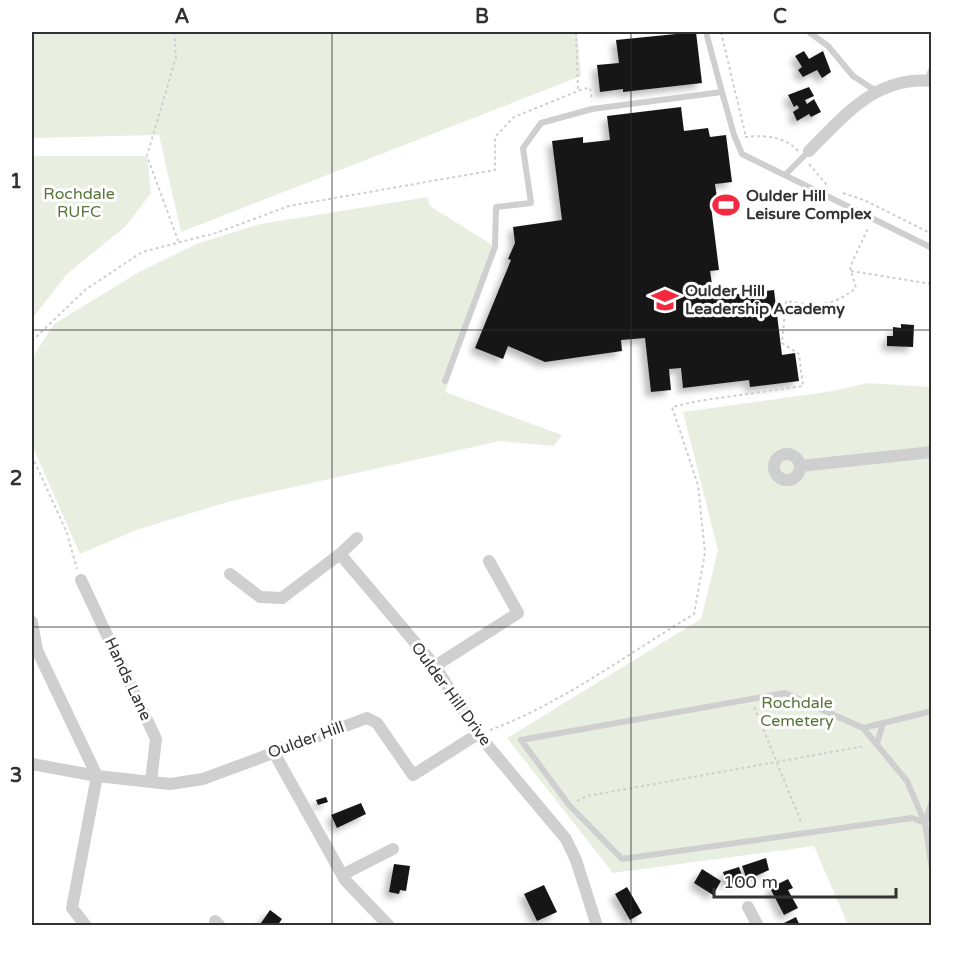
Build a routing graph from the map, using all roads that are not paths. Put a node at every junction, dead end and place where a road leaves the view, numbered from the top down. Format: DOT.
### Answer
graph roads {
  1 [pos="809,32"];
  2 [pos="708,36"];
  3 [pos="930,76"];
  4 [pos="876,91"];
  5 [pos="722,92"];
  6 [pos="806,154"];
  7 [pos="785,175"];
  8 [pos="932,248"];
  9 [pos="445,381"];
  10 [pos="932,452"];
  11 [pos="800,466"];
  12 [pos="357,538"];
  13 [pos="340,554"];
  14 [pos="489,561"];
  15 [pos="230,574"];
  16 [pos="81,580"];
  17 [pos="32,622"];
  18 [pos="34,651"];
  19 [pos="435,666"];
  20 [pos="932,711"];
  21 [pos="883,723"];
  22 [pos="863,728"];
  23 [pos="478,734"];
  24 [pos="877,744"];
  25 [pos="273,751"];
  26 [pos="32,764"];
  27 [pos="97,776"];
  28 [pos="151,781"];
  29 [pos="932,801"];
  30 [pos="926,823"];
  31 [pos="393,849"];
  32 [pos="932,869"];
  33 [pos="342,875"];
  34 [pos="748,907"];
  35 [pos="86,926"];
  36 [pos="389,926"];
  37 [pos="597,926"];
  38 [pos="758,926"];
  1 -- 4 [label="lane"];
  2 -- 5 [label="lane"];
  3 -- 4 [label="street"];
  4 -- 6 [label="street"];
  5 -- 7 [label="lane"];
  5 -- 9 [label="lane"];
  6 -- 7 [label="lane"];
  7 -- 8 [label="lane"];
  10 -- 11 [label="street"];
  12 -- 13 [label="street"];
  13 -- 15 [label="street"];
  13 -- 19 [label="street, Oulder Hill Drive"];
  14 -- 19 [label="street"];
  16 -- 28 [label="street, Hands Lane"];
  17 -- 18 [label="street"];
  18 -- 27 [label="street"];
  19 -- 23 [label="street, Oulder Hill Drive"];
  20 -- 21 [label="lane"];
  21 -- 22 [label="lane"];
  21 -- 24 [label="lane"];
  22 -- 24 [label="lane"];
  22 -- 30 [label="lane"];
  23 -- 25 [label="street, Oulder Hill"];
  23 -- 37 [label="street, Oulder Hill Drive"];
  24 -- 30 [label="lane"];
  25 -- 28 [label="street, Oulder Hill"];
  25 -- 33 [label="street"];
  26 -- 27 [label="street, Oulder Hill"];
  27 -- 28 [label="street, Oulder Hill"];
  27 -- 35 [label="street"];
  29 -- 30 [label="lane"];
  30 -- 32 [label="lane"];
  31 -- 33 [label="street"];
  33 -- 36 [label="street"];
  34 -- 38 [label="street"];
}
